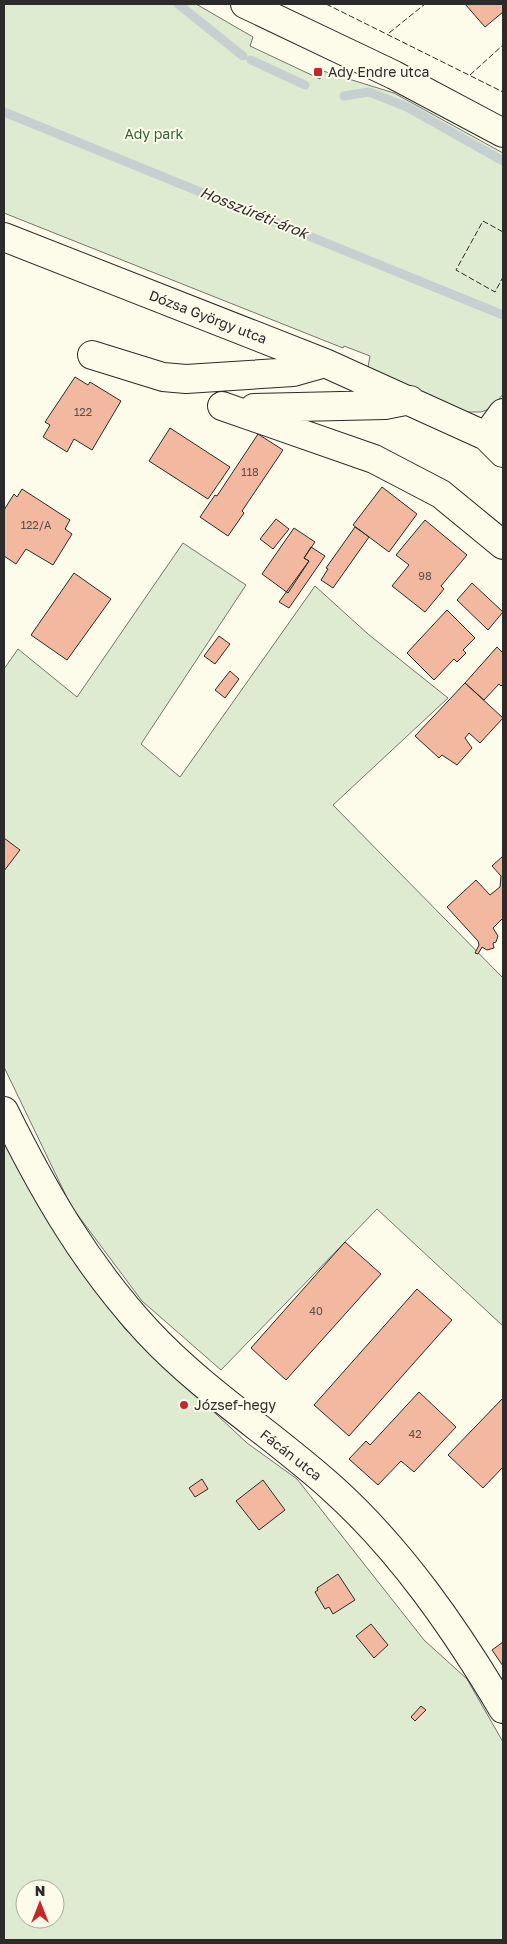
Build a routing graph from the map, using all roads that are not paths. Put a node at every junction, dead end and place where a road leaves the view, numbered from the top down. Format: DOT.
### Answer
graph roads {
  1 [pos="245,4"];
  2 [pos="503,133"];
  3 [pos="4,237"];
  4 [pos="92,355"];
  5 [pos="325,362"];
  6 [pos="410,400"];
  7 [pos="222,406"];
  8 [pos="503,413"];
  9 [pos="250,416"];
  10 [pos="494,444"];
  11 [pos="503,545"];
  12 [pos="4,1111"];
  13 [pos="503,1709"];
  1 -- 2 [label="street"];
  3 -- 5 [label="street, Dózsa György utca"];
  4 -- 5 [label="street"];
  5 -- 6 [label="street, Dózsa György utca"];
  6 -- 9 [label="street"];
  6 -- 10 [label="street, Dózsa György utca"];
  7 -- 9 [label="street"];
  8 -- 10 [label="street"];
  9 -- 11 [label="street"];
  12 -- 13 [label="street, Fácán utca"];
}
